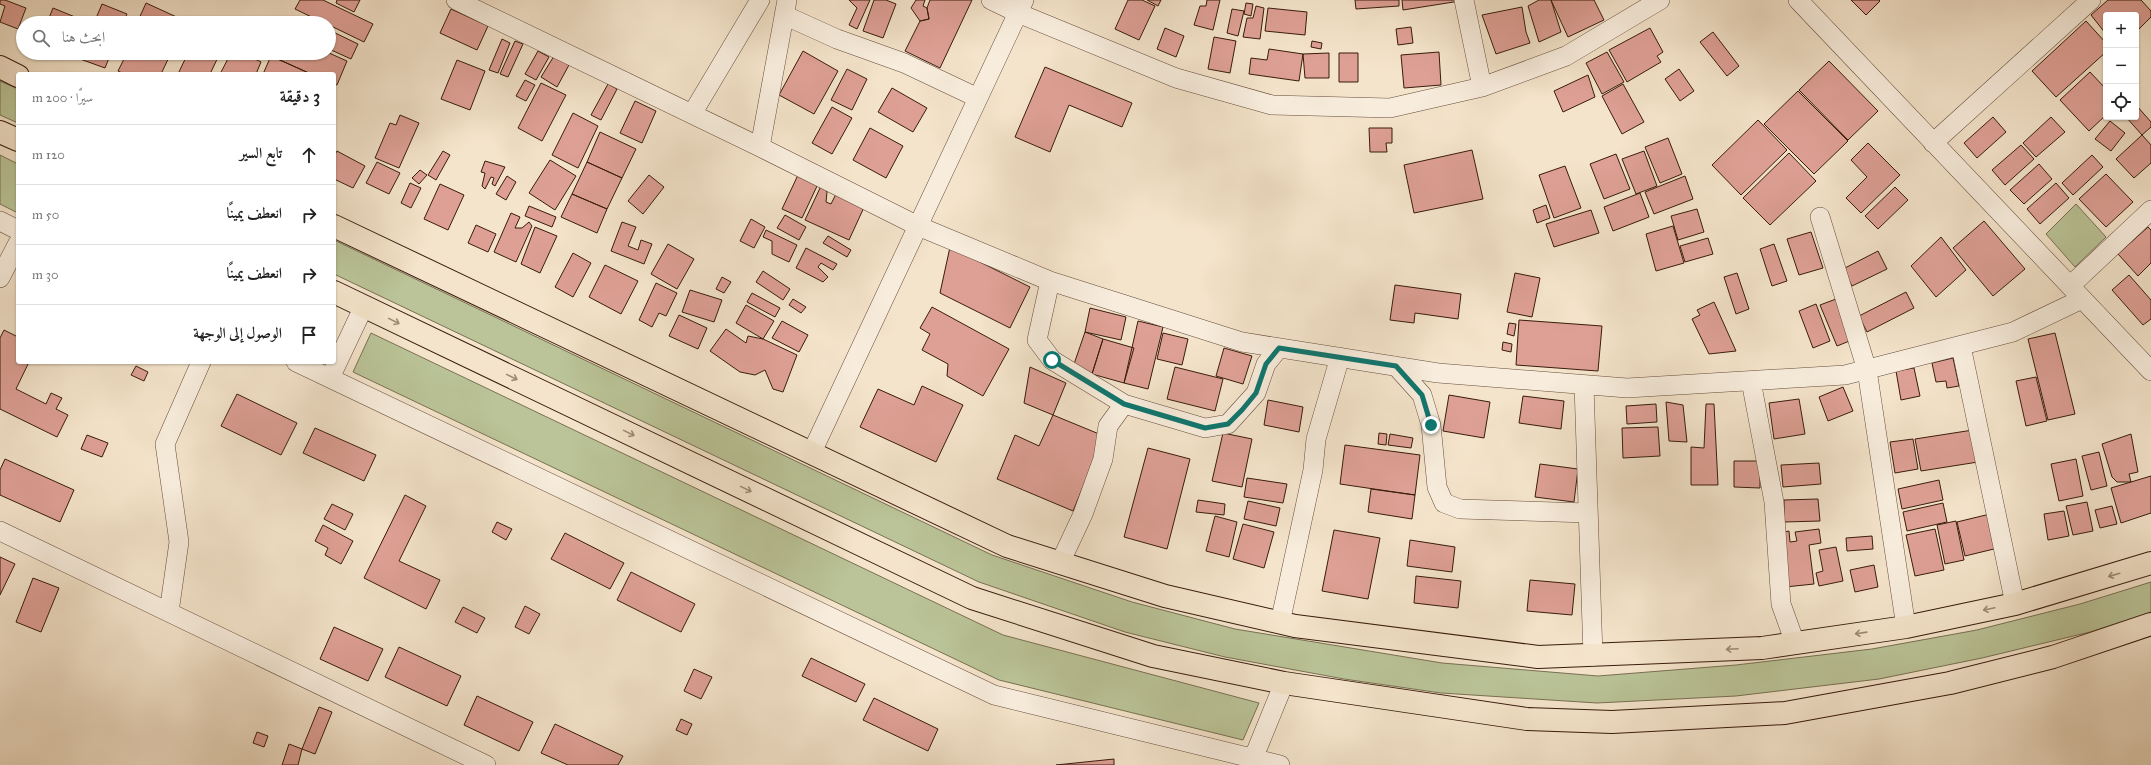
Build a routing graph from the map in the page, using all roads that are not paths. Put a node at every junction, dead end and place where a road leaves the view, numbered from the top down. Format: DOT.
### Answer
graph roads {
  1 [pos="456,0"];
  2 [pos="760,0"];
  3 [pos="991,0"];
  4 [pos="1464,0"];
  5 [pos="1660,0"];
  6 [pos="1798,0"];
  7 [pos="2091,0"];
  8 [pos="785,7"];
  9 [pos="1021,7"];
  10 [pos="0,67"];
  11 [pos="16,75"];
  12 [pos="1482,87"];
  13 [pos="978,98"];
  14 [pos="692,114"];
  15 [pos="0,132"];
  16 [pos="16,139"];
  17 [pos="1933,143"];
  18 [pos="760,147"];
  19 [pos="2151,210"];
  20 [pos="1820,217"];
  21 [pos="0,221"];
  22 [pos="918,226"];
  23 [pos="336,227"];
  24 [pos="16,229"];
  25 [pos="16,247"];
  26 [pos="0,278"];
  27 [pos="1050,281"];
  28 [pos="2076,292"];
  29 [pos="336,293"];
  30 [pos="364,306"];
  31 [pos="1961,346"];
  32 [pos="1279,348"];
  33 [pos="1340,357"];
  34 [pos="200,364"];
  35 [pos="300,364"];
  36 [pos="1396,366"];
  37 [pos="2150,368"];
  38 [pos="1867,370"];
  39 [pos="330,378"];
  40 [pos="1752,381"];
  41 [pos="1584,385"];
  42 [pos="1124,404"];
  43 [pos="811,454"];
  44 [pos="1588,513"];
  45 [pos="0,531"];
  46 [pos="1060,563"];
  47 [pos="2151,563"];
  48 [pos="2015,604"];
  49 [pos="169,612"];
  50 [pos="1280,623"];
  51 [pos="2151,624"];
  52 [pos="1906,626"];
  53 [pos="1795,643"];
  54 [pos="1592,656"];
  55 [pos="1284,683"];
  56 [pos="1253,759"];
  57 [pos="486,765"];
  58 [pos="1280,765"];
  1 -- 14 [label="street"];
  2 -- 14 [label="street"];
  3 -- 9 [label="street"];
  4 -- 12 [label="street"];
  5 -- 12 [label="street"];
  6 -- 17 [label="street"];
  7 -- 17 [label="street"];
  8 -- 13 [label="street"];
  8 -- 18 [label="street"];
  9 -- 12 [label="street"];
  9 -- 13 [label="street"];
  10 -- 11 [label="main road"];
  13 -- 22 [label="street"];
  14 -- 18 [label="street"];
  15 -- 16 [label="main road"];
  17 -- 28 [label="street"];
  18 -- 22 [label="street"];
  19 -- 28 [label="street"];
  20 -- 38 [label="street"];
  21 -- 24 [label="street"];
  22 -- 27 [label="street"];
  22 -- 43 [label="street"];
  23 -- 43 [label="main road"];
  25 -- 26 [label="street"];
  27 -- 32 [label="street"];
  27 -- 42 [label="street"];
  28 -- 31 [label="street"];
  28 -- 37 [label="street"];
  29 -- 30 [label="main road"];
  30 -- 39 [label="street"];
  30 -- 55 [label="main road, one-way"];
  31 -- 38 [label="street"];
  31 -- 48 [label="street"];
  32 -- 33 [label="street"];
  32 -- 42 [label="street"];
  33 -- 36 [label="street"];
  33 -- 50 [label="street"];
  34 -- 49 [label="street"];
  35 -- 39 [label="street"];
  36 -- 41 [label="street"];
  36 -- 44 [label="street"];
  38 -- 40 [label="street"];
  38 -- 52 [label="street"];
  39 -- 56 [label="street"];
  40 -- 41 [label="street"];
  40 -- 53 [label="street"];
  41 -- 44 [label="street"];
  42 -- 46 [label="street"];
  43 -- 46 [label="main road"];
  44 -- 54 [label="street"];
  45 -- 49 [label="street"];
  46 -- 50 [label="main road"];
  47 -- 48 [label="main road, one-way"];
  48 -- 52 [label="main road, one-way"];
  49 -- 57 [label="street"];
  50 -- 54 [label="main road"];
  51 -- 55 [label="main road"];
  52 -- 53 [label="main road, one-way"];
  53 -- 54 [label="main road, one-way"];
  55 -- 56 [label="street"];
  56 -- 58 [label="street"];
}
